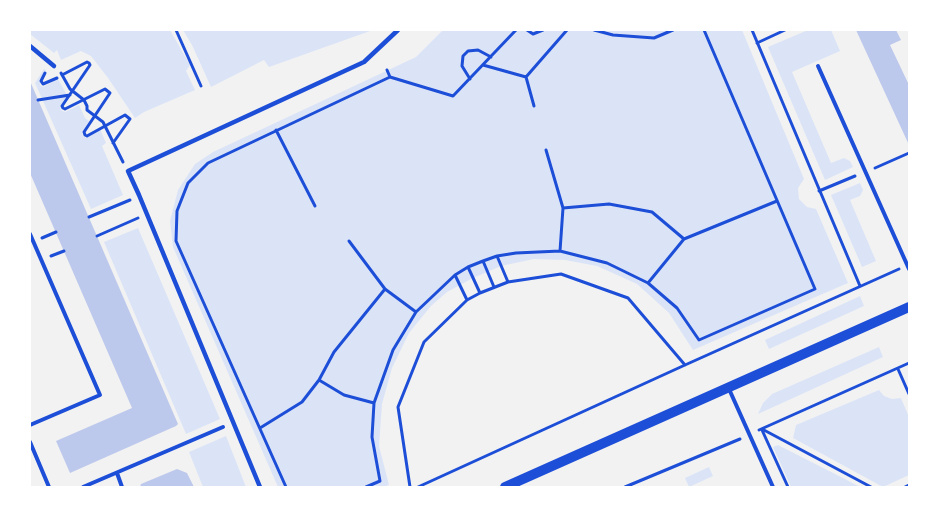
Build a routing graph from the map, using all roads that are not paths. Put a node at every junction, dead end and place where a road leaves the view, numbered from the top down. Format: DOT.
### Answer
graph roads {
  1 [pos="398,30"];
  2 [pos="30,46"];
  3 [pos="52,64"];
  4 [pos="818,66"];
  5 [pos="30,234"];
  6 [pos="908,267"];
  7 [pos="909,308"];
  8 [pos="729,388"];
  9 [pos="30,425"];
  10 [pos="223,427"];
  11 [pos="30,442"];
  12 [pos="116,473"];
  13 [pos="49,487"];
  14 [pos="83,487"];
  15 [pos="122,487"];
  16 [pos="260,487"];
  17 [pos="505,487"];
  18 [pos="773,487"];
  1 -- 16 [label="street"];
  2 -- 3 [label="street"];
  4 -- 6 [label="lane"];
  5 -- 9 [label="lane"];
  7 -- 8 [label="main road"];
  8 -- 17 [label="main road"];
  8 -- 18 [label="lane"];
  10 -- 12 [label="lane"];
  11 -- 13 [label="lane"];
  12 -- 14 [label="lane"];
  12 -- 15 [label="lane"];
}
